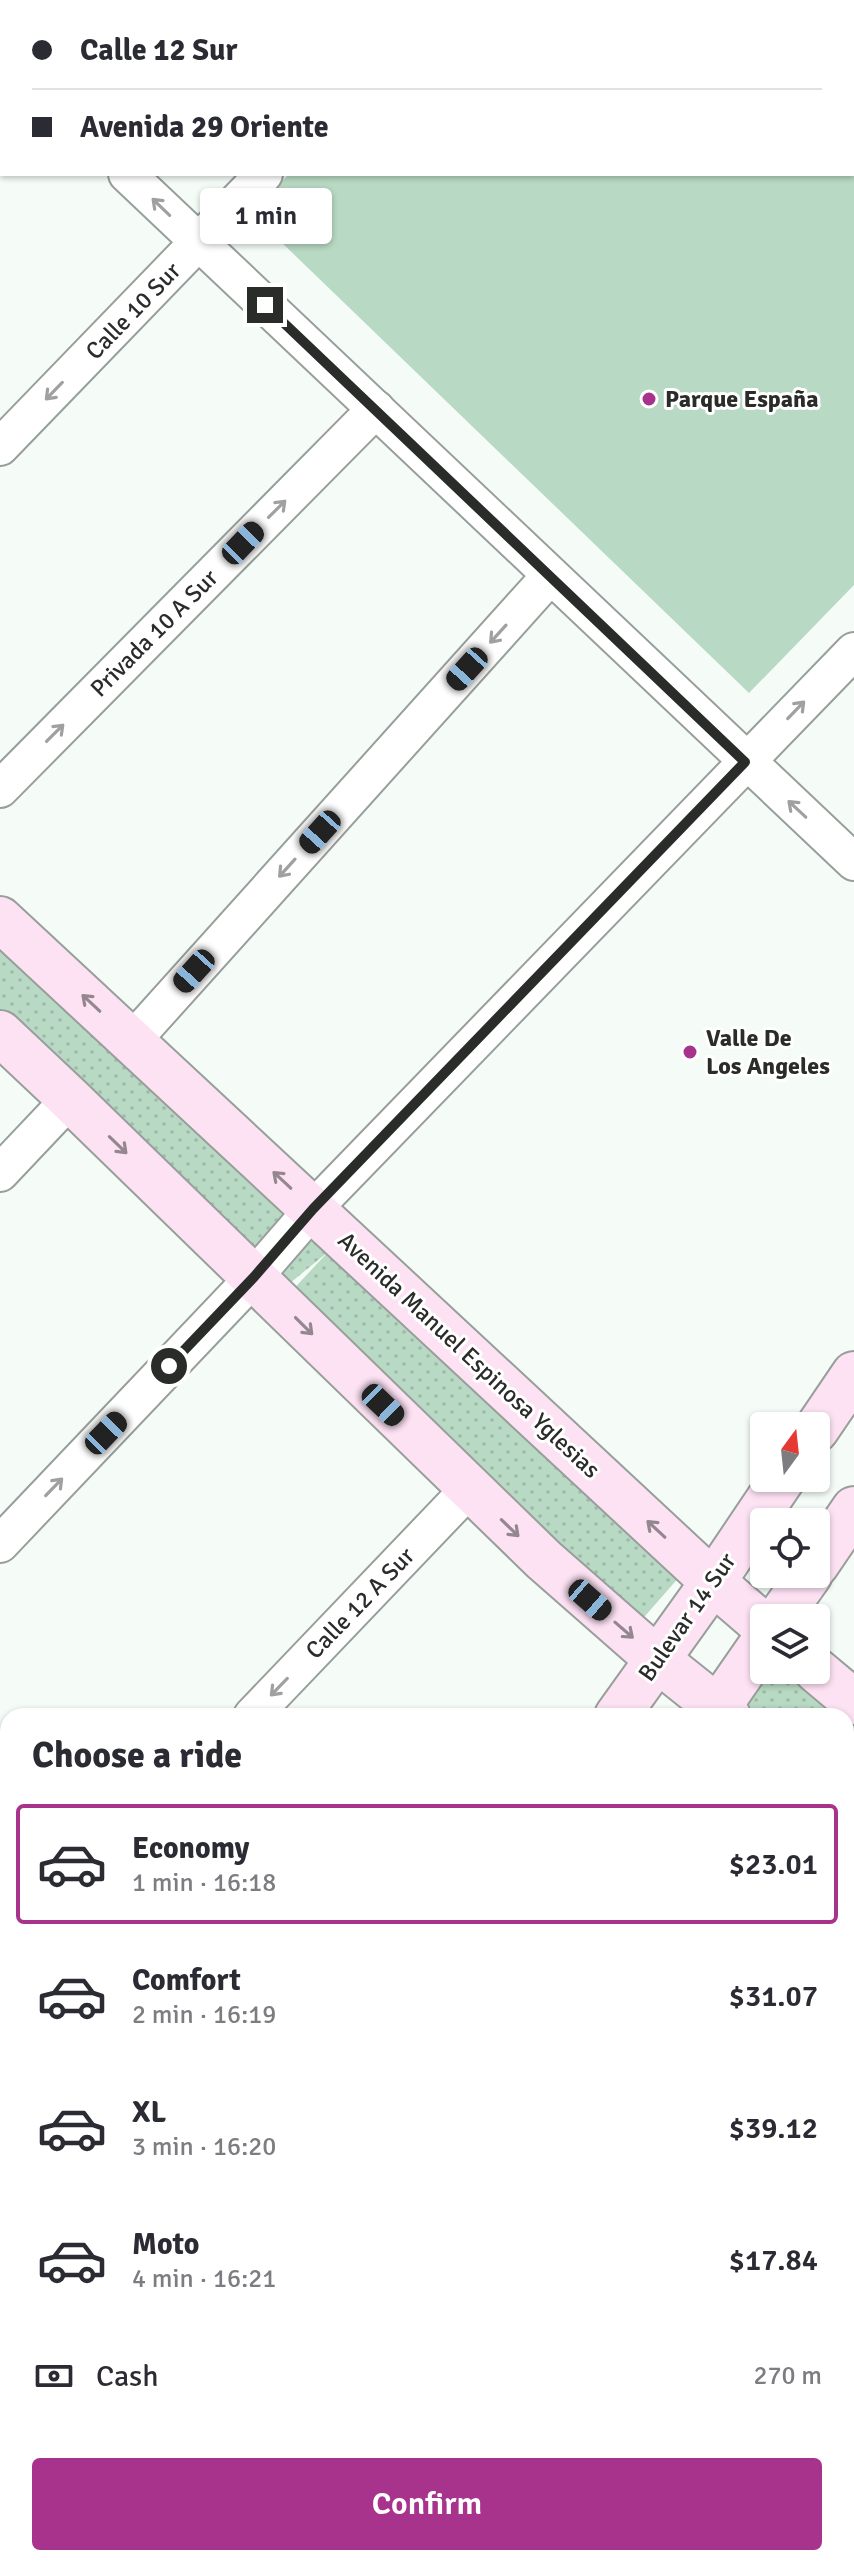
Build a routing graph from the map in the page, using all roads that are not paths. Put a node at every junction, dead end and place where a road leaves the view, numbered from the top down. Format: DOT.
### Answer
graph roads {
  1 [pos="129,176"];
  2 [pos="262,176"];
  3 [pos="199,243"];
  4 [pos="376,409"];
  5 [pos="0,447"];
  6 [pos="550,576"];
  7 [pos="854,651"];
  8 [pos="745,762"];
  9 [pos="0,789"];
  10 [pos="854,862"];
  11 [pos="0,919"];
  12 [pos="0,1033"];
  13 [pos="132,1041"];
  14 [pos="70,1099"];
  15 [pos="0,1173"];
  16 [pos="313,1209"];
  17 [pos="254,1277"];
  18 [pos="854,1374"];
  19 [pos="828,1412"];
  20 [pos="469,1489"];
  21 [pos="774,1492"];
  22 [pos="854,1509"];
  23 [pos="0,1544"];
  24 [pos="830,1544"];
  25 [pos="713,1582"];
  26 [pos="750,1614"];
  27 [pos="658,1660"];
  28 [pos="750,1664"];
  29 [pos="830,1682"];
  30 [pos="854,1702"];
  31 [pos="260,1708"];
  32 [pos="623,1708"];
  33 [pos="714,1708"];
  34 [pos="723,1708"];
  3 -- 1 [label="street, one-way"];
  2 -- 3 [label="street, Calle 10 Sur"];
  3 -- 4 [label="street"];
  3 -- 5 [label="street, Calle 10 Sur, one-way"];
  4 -- 6 [label="street"];
  9 -- 4 [label="street, Privada 10 A Sur, one-way"];
  6 -- 8 [label="street"];
  6 -- 13 [label="street, one-way"];
  8 -- 7 [label="street, one-way"];
  10 -- 8 [label="street, one-way"];
  8 -- 16 [label="street"];
  13 -- 11 [label="main road, Avenida Manuel Espinosa Yglesias, one-way"];
  12 -- 14 [label="main road"];
  16 -- 13 [label="main road, Avenida Manuel Espinosa Yglesias, one-way"];
  14 -- 15 [label="street"];
  14 -- 17 [label="main road, one-way"];
  16 -- 17 [label="street"];
  25 -- 16 [label="main road, Avenida Manuel Espinosa Yglesias, one-way"];
  17 -- 20 [label="main road, one-way"];
  23 -- 17 [label="street, one-way"];
  18 -- 19 [label="main road"];
  20 -- 27 [label="main road, one-way"];
  20 -- 31 [label="street, Calle 12 A Sur, one-way"];
  21 -- 25 [label="main road, Bulevar 14 Sur"];
  22 -- 24 [label="main road"];
  25 -- 26 [label="main road, Avenida Manuel Espinosa Yglesias"];
  25 -- 27 [label="main road, Bulevar 14 Sur"];
  27 -- 32 [label="main road, Bulevar 14 Sur"];
  27 -- 33 [label="main road"];
  28 -- 34 [label="main road"];
  29 -- 30 [label="main road"];
}
